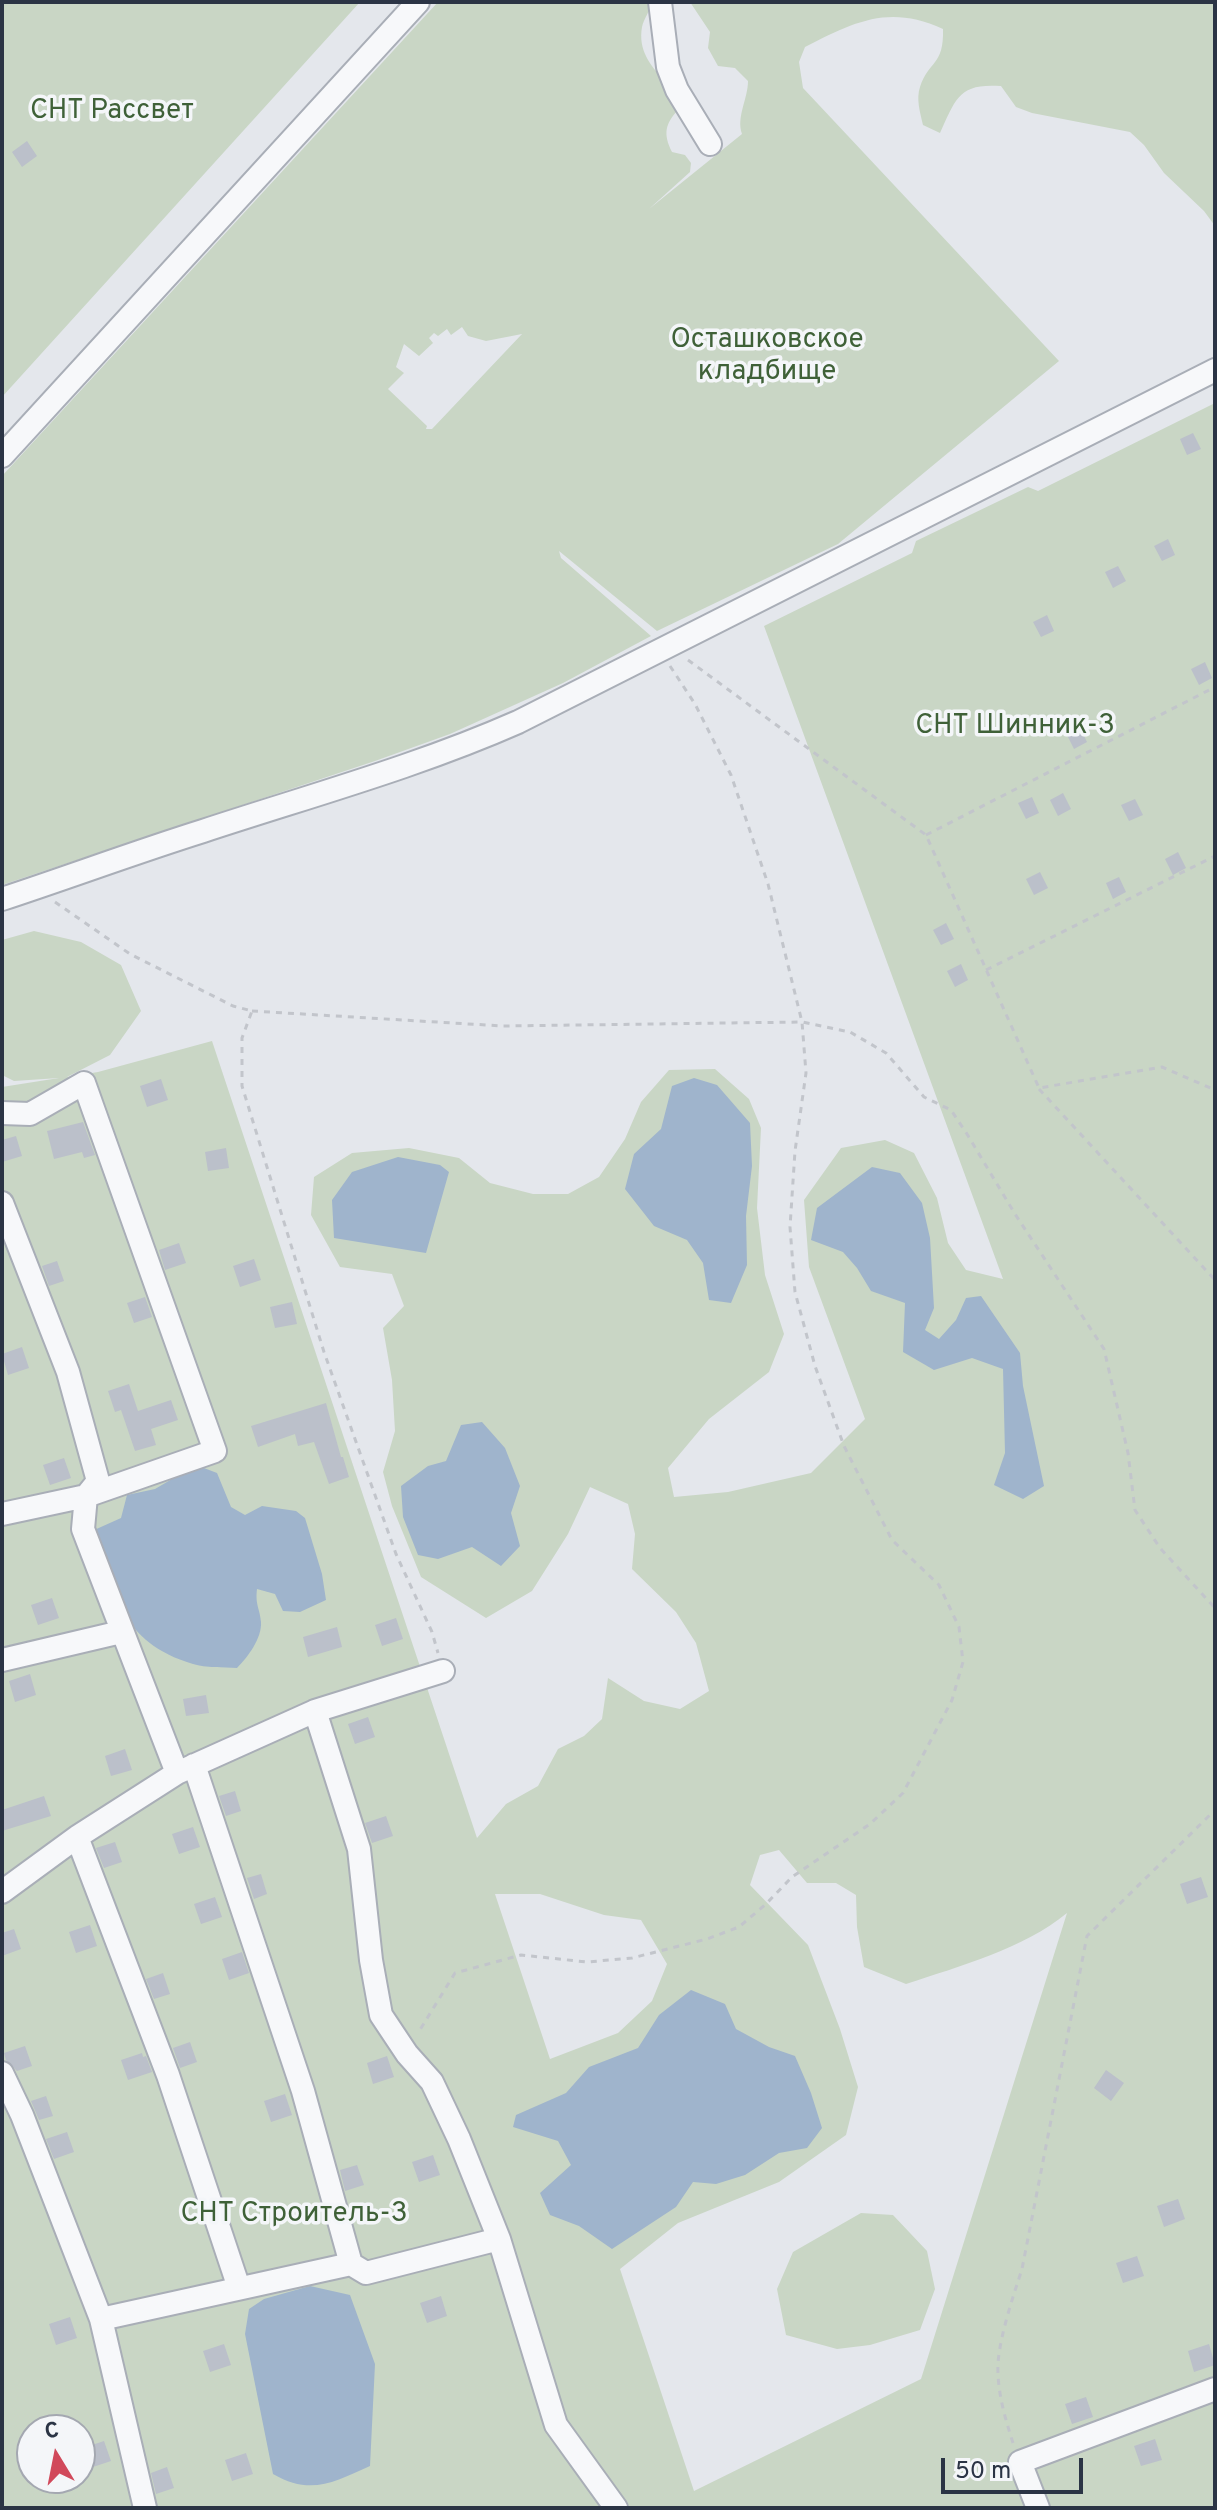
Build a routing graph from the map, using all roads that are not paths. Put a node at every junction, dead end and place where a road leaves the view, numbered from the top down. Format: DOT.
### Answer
graph roads {
  1 [pos="418,2"];
  2 [pos="660,2"];
  3 [pos="710,144"];
  4 [pos="1215,370"];
  5 [pos="2,456"];
  6 [pos="2,899"];
  7 [pos="2,1113"];
  8 [pos="2,1203"];
  9 [pos="86,1496"];
  10 [pos="2,1514"];
  11 [pos="121,1632"];
  12 [pos="2,1660"];
  13 [pos="443,1671"];
  14 [pos="315,1711"];
  15 [pos="186,1769"];
  16 [pos="77,1837"];
  17 [pos="2,1892"];
  18 [pos="2,2073"];
  19 [pos="499,2239"];
  20 [pos="351,2264"];
  21 [pos="239,2288"];
  22 [pos="101,2319"];
  23 [pos="1215,2389"];
  24 [pos="145,2508"];
  25 [pos="616,2508"];
  26 [pos="1038,2508"];
  1 -- 5 [label="street"];
  2 -- 3 [label="street"];
  4 -- 6 [label="street"];
  7 -- 9 [label="street"];
  8 -- 9 [label="street"];
  9 -- 10 [label="street"];
  9 -- 11 [label="street"];
  11 -- 12 [label="street"];
  11 -- 15 [label="street"];
  13 -- 14 [label="street"];
  14 -- 15 [label="street"];
  14 -- 19 [label="street"];
  15 -- 16 [label="street"];
  15 -- 20 [label="street"];
  16 -- 17 [label="street"];
  16 -- 21 [label="street"];
  18 -- 22 [label="street"];
  19 -- 20 [label="street"];
  19 -- 25 [label="street"];
  20 -- 21 [label="street"];
  21 -- 22 [label="street"];
  22 -- 24 [label="street"];
  23 -- 26 [label="street"];
}
